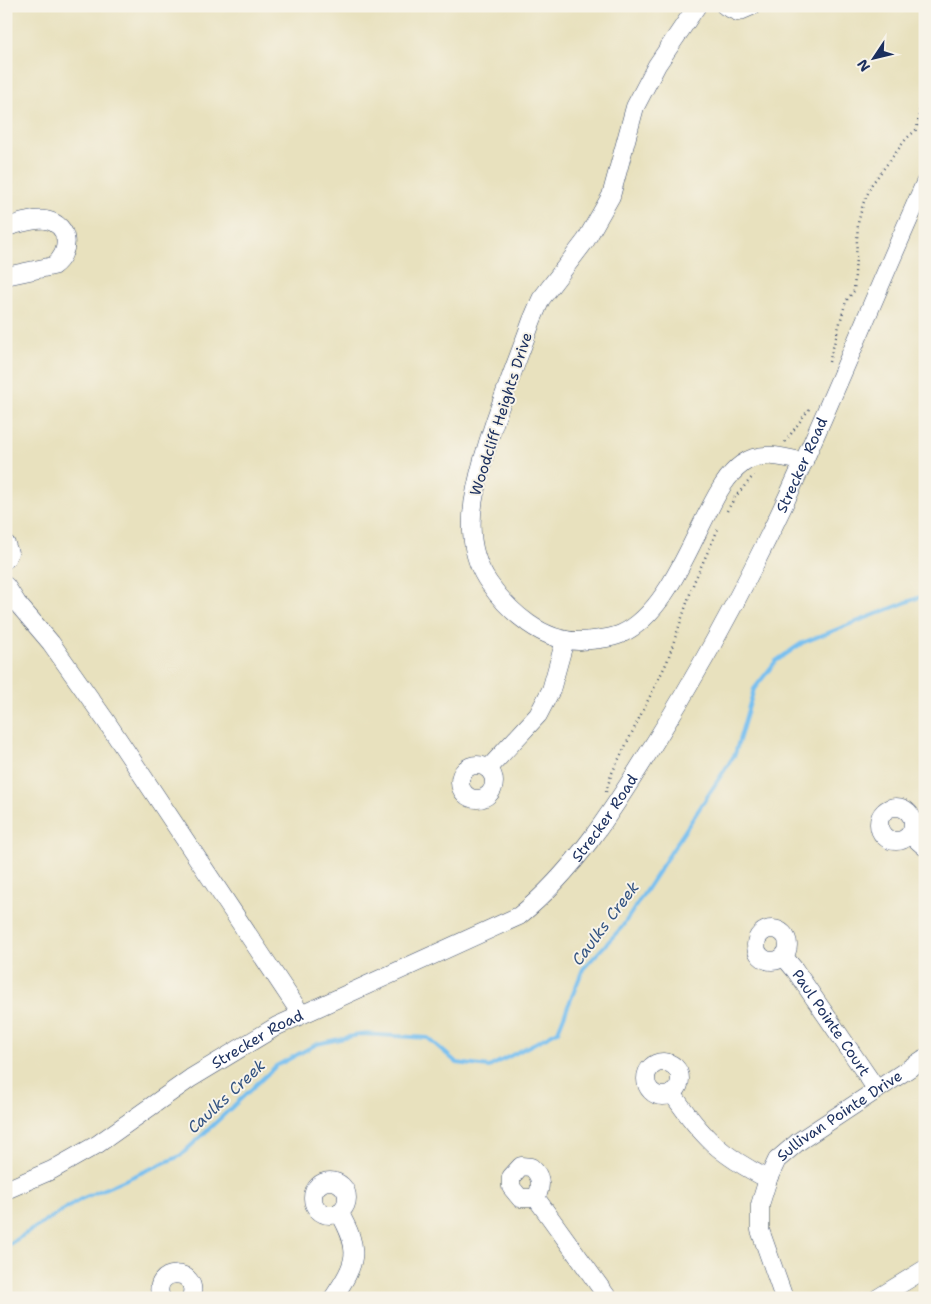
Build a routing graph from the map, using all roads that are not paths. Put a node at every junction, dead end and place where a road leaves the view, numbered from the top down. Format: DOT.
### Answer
graph roads {
  1 [pos="698,6"];
  2 [pos="726,6"];
  3 [pos="752,6"];
  4 [pos="925,183"];
  5 [pos="6,227"];
  6 [pos="6,276"];
  7 [pos="804,462"];
  8 [pos="6,544"];
  9 [pos="6,559"];
  10 [pos="6,586"];
  11 [pos="565,640"];
  12 [pos="488,769"];
  13 [pos="910,834"];
  14 [pos="925,847"];
  15 [pos="784,957"];
  16 [pos="301,1014"];
  17 [pos="925,1058"];
  18 [pos="877,1090"];
  19 [pos="672,1093"];
  20 [pos="768,1179"];
  21 [pos="6,1190"];
  22 [pos="536,1198"];
  23 [pos="339,1212"];
  24 [pos="925,1269"];
  25 [pos="160,1298"];
  26 [pos="191,1298"];
  27 [pos="334,1298"];
  28 [pos="608,1298"];
  29 [pos="784,1298"];
  30 [pos="878,1298"];
  1 -- 11 [label="street, Woodcliff Heights Drive"];
  2 -- 3 [label="street"];
  4 -- 7 [label="street, Strecker Road"];
  5 -- 6 [label="street"];
  7 -- 11 [label="street, Woodcliff Heights Drive"];
  7 -- 16 [label="street, Strecker Road"];
  8 -- 9 [label="street"];
  10 -- 16 [label="street"];
  11 -- 12 [label="street"];
  13 -- 14 [label="street"];
  15 -- 18 [label="street, Paul Pointe Court"];
  16 -- 21 [label="street, Strecker Road"];
  17 -- 18 [label="street, Sullivan Pointe Drive"];
  18 -- 20 [label="street, Sullivan Pointe Drive"];
  19 -- 20 [label="street"];
  20 -- 29 [label="street, Sullivan Pointe Drive"];
  22 -- 28 [label="street"];
  23 -- 27 [label="street"];
  24 -- 30 [label="street"];
  25 -- 26 [label="street"];
}
